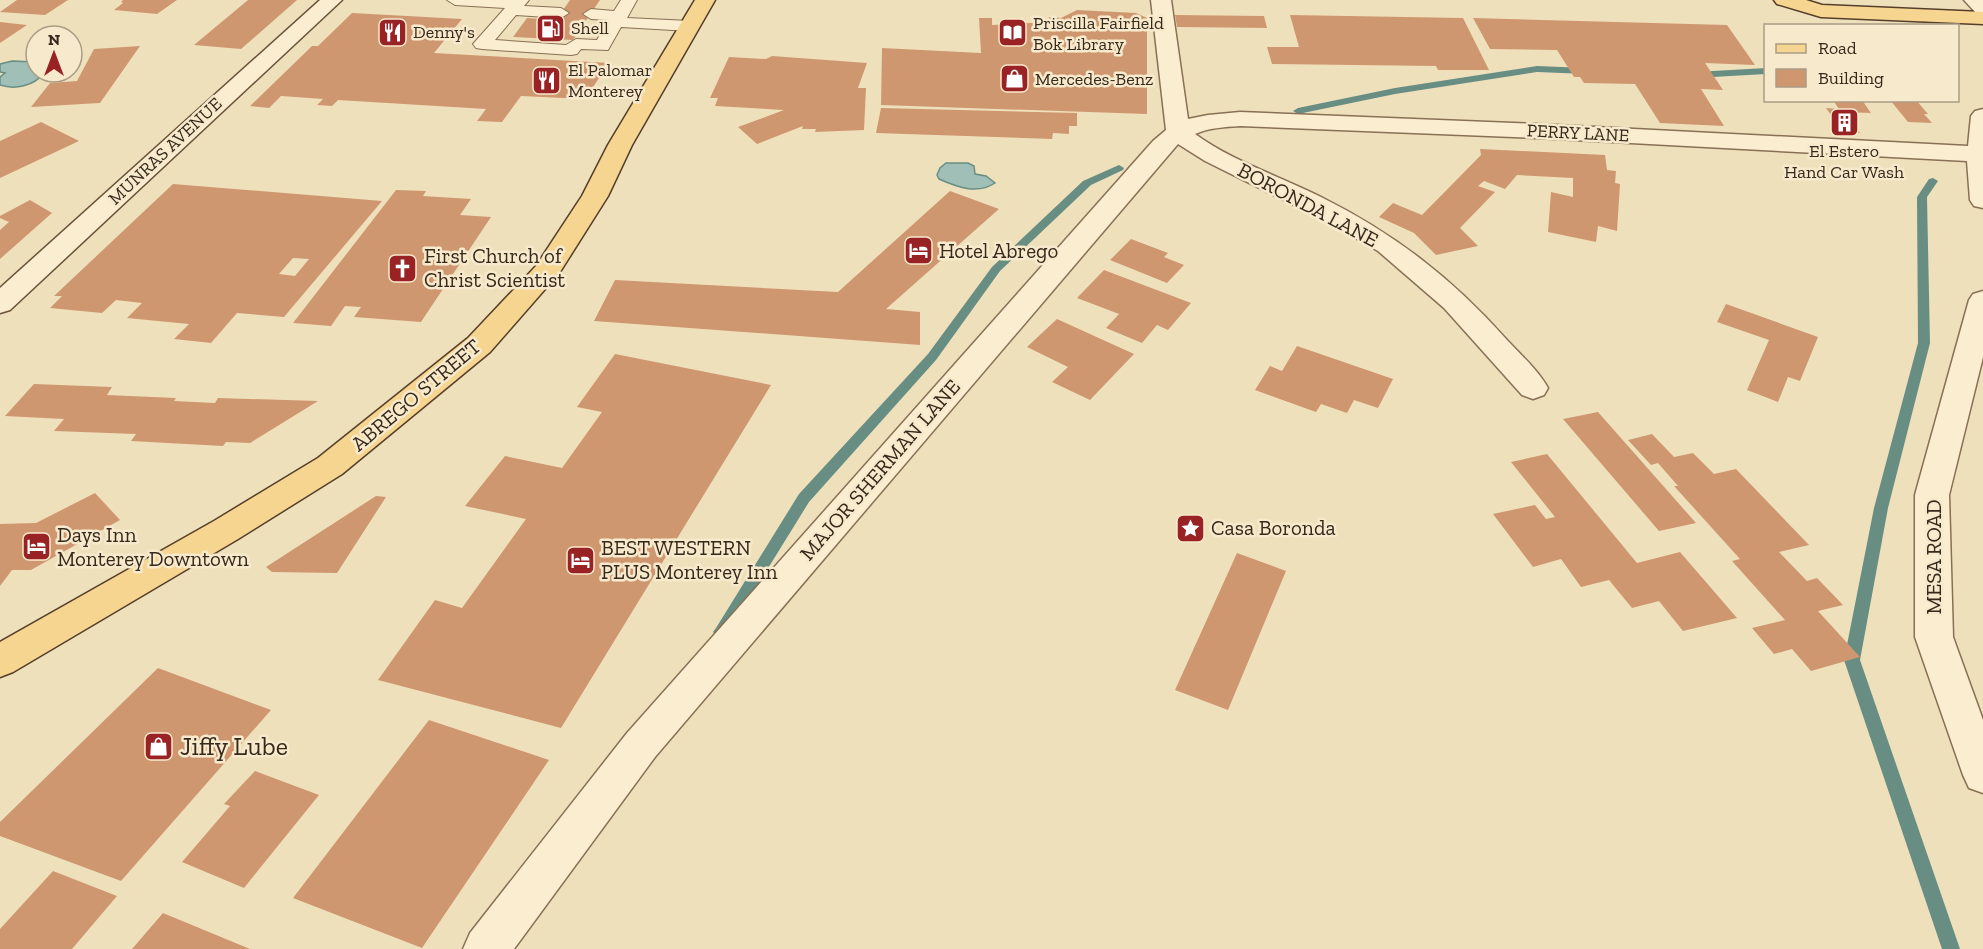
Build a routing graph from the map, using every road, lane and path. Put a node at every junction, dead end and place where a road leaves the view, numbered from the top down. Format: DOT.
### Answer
graph roads {
  1 [pos="332,0"];
  2 [pos="455,0"];
  3 [pos="604,0"];
  4 [pos="705,0"];
  5 [pos="1161,0"];
  6 [pos="1784,0"];
  7 [pos="1974,0"];
  8 [pos="516,4"];
  9 [pos="1983,9"];
  10 [pos="623,10"];
  11 [pos="561,13"];
  12 [pos="591,14"];
  13 [pos="1983,18"];
  14 [pos="690,26"];
  15 [pos="1983,116"];
  16 [pos="1178,132"];
  17 [pos="1979,154"];
  18 [pos="1983,200"];
  19 [pos="1983,300"];
  20 [pos="0,304"];
  21 [pos="1533,388"];
  22 [pos="0,661"];
  23 [pos="1983,775"];
  24 [pos="486,949"];
  1 -- 20 [label="street, MUNRAS AVENUE"];
  2 -- 8 [label="lane"];
  3 -- 10 [label="lane"];
  4 -- 14 [label="main road, ABREGO STREET"];
  5 -- 16 [label="street"];
  6 -- 13 [label="main road"];
  7 -- 9 [label="street"];
  8 -- 10 [label="lane"];
  8 -- 11 [label="lane"];
  10 -- 12 [label="lane"];
  10 -- 14 [label="lane"];
  14 -- 22 [label="main road, ABREGO STREET"];
  15 -- 17 [label="street"];
  16 -- 17 [label="street, PERRY LANE"];
  16 -- 21 [label="street, BORONDA LANE"];
  16 -- 24 [label="street, MAJOR SHERMAN LANE"];
  17 -- 18 [label="street"];
  19 -- 23 [label="street, MESA ROAD"];
}
